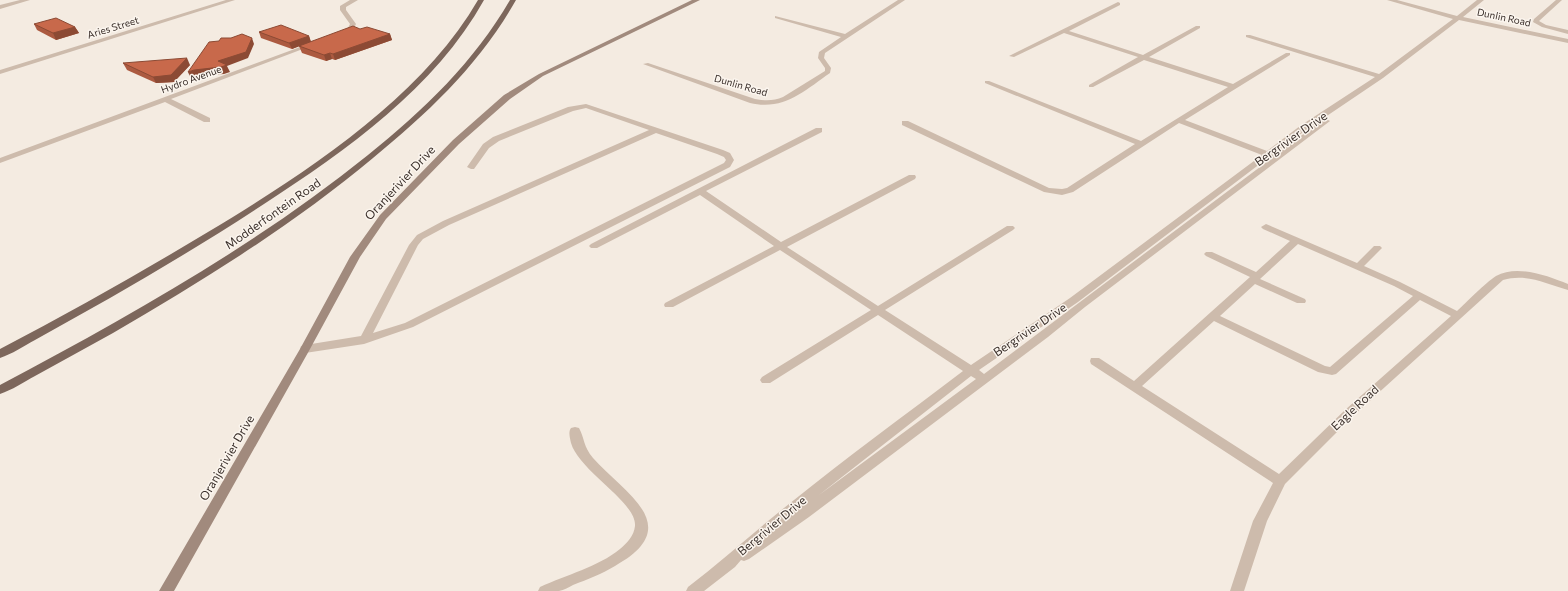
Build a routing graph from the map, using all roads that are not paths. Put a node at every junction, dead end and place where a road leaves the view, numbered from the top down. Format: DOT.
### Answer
graph roads {
  1 [pos="27,0"];
  2 [pos="232,0"];
  3 [pos="355,0"];
  4 [pos="481,0"];
  5 [pos="513,0"];
  6 [pos="697,0"];
  7 [pos="889,0"];
  8 [pos="1390,0"];
  9 [pos="1481,0"];
  10 [pos="1559,0"];
  11 [pos="900,1"];
  12 [pos="1118,4"];
  13 [pos="0,7"];
  14 [pos="777,18"];
  15 [pos="1458,18"];
  16 [pos="1198,26"];
  17 [pos="1064,31"];
  18 [pos="1568,32"];
  19 [pos="845,36"];
  20 [pos="1248,36"];
  21 [pos="332,37"];
  22 [pos="1568,41"];
  23 [pos="317,43"];
  24 [pos="1288,54"];
  25 [pos="1012,56"];
  26 [pos="1144,57"];
  27 [pos="646,64"];
  28 [pos="0,72"];
  29 [pos="1381,77"];
  30 [pos="987,82"];
  31 [pos="1091,86"];
  32 [pos="1234,87"];
  33 [pos="165,99"];
  34 [pos="1343,104"];
  35 [pos="207,120"];
  36 [pos="1180,121"];
  37 [pos="905,123"];
  38 [pos="656,130"];
  39 [pos="819,130"];
  40 [pos="1140,144"];
  41 [pos="1268,154"];
  42 [pos="1278,158"];
  43 [pos="0,161"];
  44 [pos="471,167"];
  45 [pos="912,177"];
  46 [pos="700,191"];
  47 [pos="1266,227"];
  48 [pos="1010,228"];
  49 [pos="1296,241"];
  50 [pos="594,246"];
  51 [pos="781,246"];
  52 [pos="1378,248"];
  53 [pos="1209,254"];
  54 [pos="1359,266"];
  55 [pos="1255,278"];
  56 [pos="1568,287"];
  57 [pos="1419,296"];
  58 [pos="1301,301"];
  59 [pos="669,305"];
  60 [pos="877,310"];
  61 [pos="1457,315"];
  62 [pos="1212,316"];
  63 [pos="364,340"];
  64 [pos="305,349"];
  65 [pos="0,354"];
  66 [pos="1096,361"];
  67 [pos="970,371"];
  68 [pos="766,380"];
  69 [pos="984,380"];
  70 [pos="1135,386"];
  71 [pos="0,390"];
  72 [pos="575,431"];
  73 [pos="1280,481"];
  74 [pos="725,566"];
  75 [pos="166,591"];
  76 [pos="545,591"];
  77 [pos="693,591"];
  78 [pos="1237,591"];
  1 -- 13 [label="street"];
  2 -- 28 [label="street, Aries Street"];
  3 -- 21 [label="street"];
  4 -- 65 [label="main road, Modderfontein Road"];
  5 -- 71 [label="main road, Modderfontein Road"];
  6 -- 64 [label="street, Oranjerivier Drive"];
  7 -- 11 [label="street"];
  8 -- 15 [label="street, Dunlin Road"];
  9 -- 15 [label="street, Bergrivier Drive"];
  10 -- 18 [label="street"];
  11 -- 19 [label="street, Dunlin Road"];
  12 -- 17 [label="street"];
  14 -- 19 [label="street"];
  15 -- 22 [label="street, Dunlin Road"];
  15 -- 29 [label="street, Bergrivier Drive"];
  16 -- 26 [label="street"];
  17 -- 25 [label="street"];
  17 -- 26 [label="street"];
  19 -- 27 [label="street, Dunlin Road"];
  20 -- 29 [label="street"];
  23 -- 33 [label="street, Hydro Avenue"];
  24 -- 32 [label="street"];
  26 -- 31 [label="street"];
  26 -- 32 [label="street"];
  29 -- 34 [label="street, Bergrivier Drive"];
  30 -- 40 [label="street"];
  32 -- 36 [label="street"];
  33 -- 35 [label="street"];
  33 -- 43 [label="street, Hydro Avenue"];
  34 -- 41 [label="street, Bergrivier Drive"];
  34 -- 42 [label="street, Bergrivier Drive"];
  36 -- 40 [label="street"];
  36 -- 41 [label="street"];
  37 -- 40 [label="street"];
  38 -- 44 [label="street"];
  38 -- 63 [label="street"];
  38 -- 63 [label="street"];
  39 -- 46 [label="street"];
  41 -- 42 [label="street"];
  41 -- 67 [label="street, Bergrivier Drive"];
  42 -- 69 [label="street, Bergrivier Drive"];
  45 -- 51 [label="street"];
  46 -- 50 [label="street"];
  46 -- 51 [label="street"];
  47 -- 49 [label="street"];
  48 -- 60 [label="street"];
  49 -- 54 [label="street"];
  49 -- 55 [label="street"];
  51 -- 59 [label="street"];
  51 -- 60 [label="street"];
  52 -- 54 [label="street"];
  53 -- 55 [label="street"];
  54 -- 57 [label="street"];
  55 -- 58 [label="street"];
  55 -- 62 [label="street"];
  56 -- 61 [label="street, Eagle Road"];
  57 -- 61 [label="street"];
  57 -- 62 [label="street"];
  60 -- 67 [label="street"];
  60 -- 68 [label="street"];
  61 -- 73 [label="street, Eagle Road"];
  62 -- 70 [label="street"];
  63 -- 64 [label="street"];
  64 -- 75 [label="street, Oranjerivier Drive"];
  66 -- 70 [label="street"];
  67 -- 69 [label="street"];
  67 -- 74 [label="street, Bergrivier Drive"];
  69 -- 74 [label="street, Bergrivier Drive"];
  70 -- 73 [label="street"];
  72 -- 76 [label="street"];
  73 -- 78 [label="street, Eagle Road"];
  74 -- 77 [label="street, Bergrivier Drive"];
}
